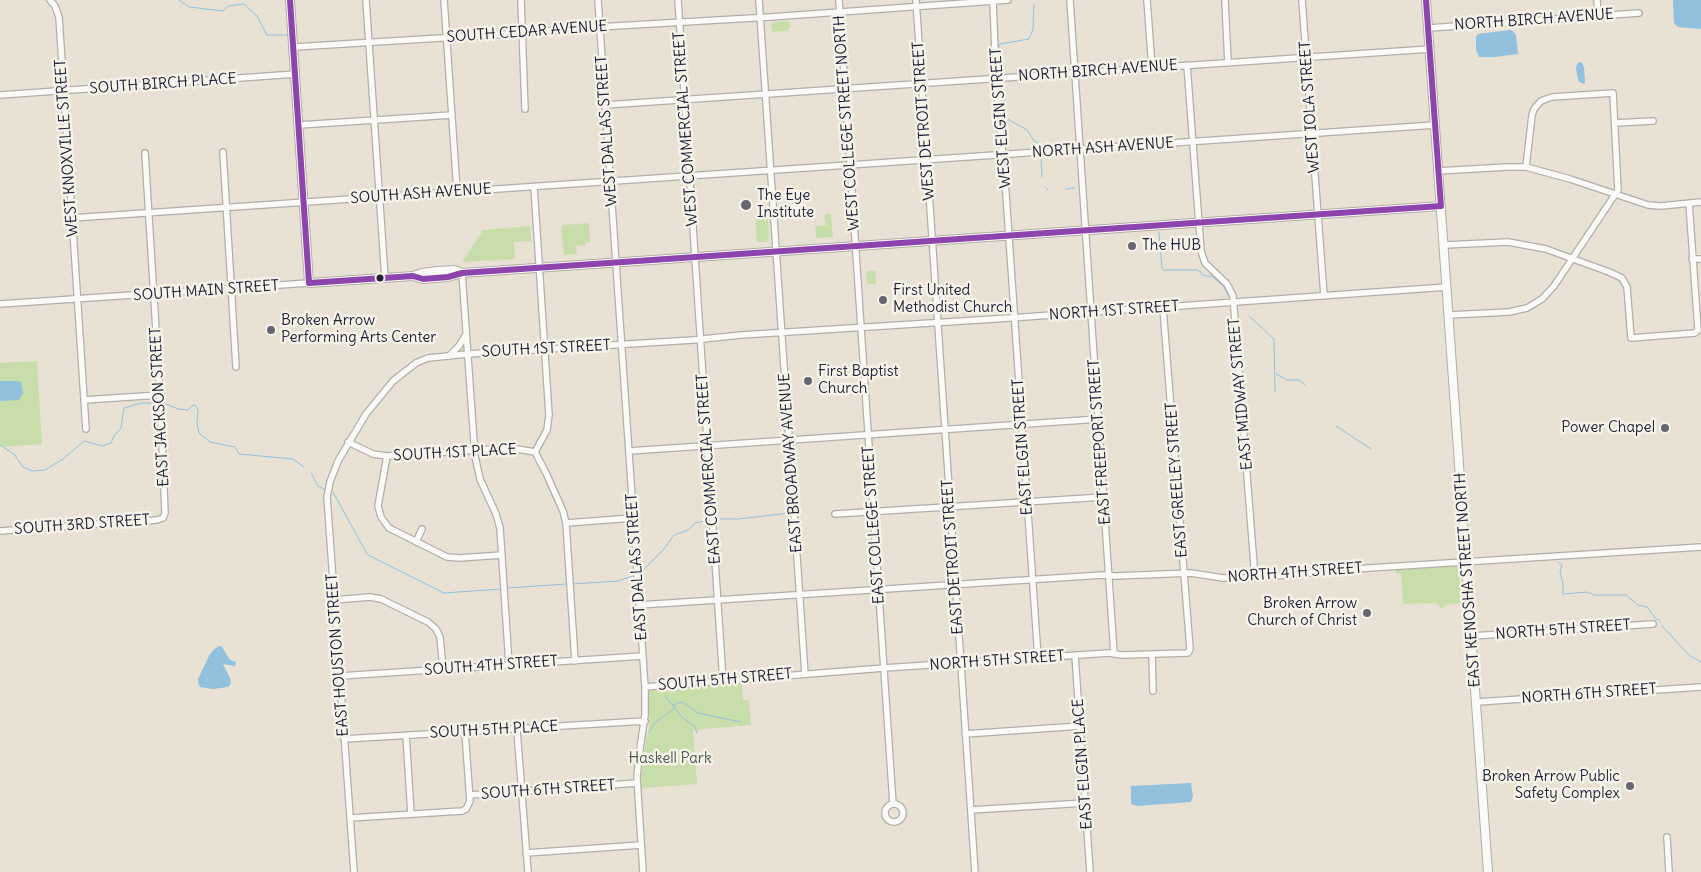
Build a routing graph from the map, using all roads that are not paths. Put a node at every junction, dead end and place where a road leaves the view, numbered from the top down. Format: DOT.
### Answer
graph roads {
  1 [pos="50,0"];
  2 [pos="290,0"];
  3 [pos="366,0"];
  4 [pos="444,0"];
  5 [pos="521,0"];
  6 [pos="598,0"];
  7 [pos="678,0"];
  8 [pos="759,0"];
  9 [pos="839,0"];
  10 [pos="1008,0"];
  11 [pos="1070,0"];
  12 [pos="1147,0"];
  13 [pos="1225,0"];
  14 [pos="1302,0"];
  15 [pos="1426,0"];
  16 [pos="1597,0"];
  17 [pos="993,1"];
  18 [pos="916,3"];
  19 [pos="840,11"];
  20 [pos="1639,13"];
  21 [pos="1598,16"];
  22 [pos="760,17"];
  23 [pos="679,22"];
  24 [pos="600,27"];
  25 [pos="1429,28"];
  26 [pos="523,33"];
  27 [pos="446,38"];
  28 [pos="369,42"];
  29 [pos="294,47"];
  30 [pos="1430,49"];
  31 [pos="1306,57"];
  32 [pos="1228,63"];
  33 [pos="1187,65"];
  34 [pos="1152,68"];
  35 [pos="1074,72"];
  36 [pos="296,74"];
  37 [pos="1001,77"];
  38 [pos="922,83"];
  39 [pos="844,88"];
  40 [pos="64,91"];
  41 [pos="765,94"];
  42 [pos="0,95"];
  43 [pos="684,99"];
  44 [pos="605,105"];
  45 [pos="525,109"];
  46 [pos="452,115"];
  47 [pos="374,120"];
  48 [pos="1653,121"];
  49 [pos="1614,123"];
  50 [pos="299,125"];
  51 [pos="1435,126"];
  52 [pos="1312,134"];
  53 [pos="1193,142"];
  54 [pos="1080,150"];
  55 [pos="144,152"];
  56 [pos="223,152"];
  57 [pos="1004,155"];
  58 [pos="927,160"];
  59 [pos="850,165"];
  60 [pos="1526,168"];
  61 [pos="771,171"];
  62 [pos="1438,172"];
  63 [pos="689,176"];
  64 [pos="610,182"];
  65 [pos="534,187"];
  66 [pos="457,191"];
  67 [pos="1615,194"];
  68 [pos="380,197"];
  69 [pos="305,202"];
  70 [pos="1701,202"];
  71 [pos="1688,203"];
  72 [pos="1441,206"];
  73 [pos="226,207"];
  74 [pos="149,213"];
  75 [pos="1318,215"];
  76 [pos="72,218"];
  77 [pos="1198,223"];
  78 [pos="1086,231"];
  79 [pos="1009,236"];
  80 [pos="932,241"];
  81 [pos="855,246"];
  82 [pos="1444,248"];
  83 [pos="776,252"];
  84 [pos="695,257"];
  85 [pos="1572,258"];
  86 [pos="1692,259"];
  87 [pos="1701,259"];
  88 [pos="616,262"];
  89 [pos="539,268"];
  90 [pos="462,273"];
  91 [pos="385,278"];
  92 [pos="309,283"];
  93 [pos="1446,287"];
  94 [pos="232,289"];
  95 [pos="154,294"];
  96 [pos="1324,296"];
  97 [pos="77,299"];
  98 [pos="1233,302"];
  99 [pos="0,304"];
  100 [pos="1163,308"];
  101 [pos="1091,313"];
  102 [pos="1449,315"];
  103 [pos="1014,318"];
  104 [pos="938,323"];
  105 [pos="860,328"];
  106 [pos="782,333"];
  107 [pos="466,334"];
  108 [pos="701,339"];
  109 [pos="621,344"];
  110 [pos="545,349"];
  111 [pos="468,354"];
  112 [pos="449,356"];
  113 [pos="236,367"];
  114 [pos="160,395"];
  115 [pos="84,400"];
  116 [pos="1099,419"];
  117 [pos="1022,424"];
  118 [pos="86,429"];
  119 [pos="944,430"];
  120 [pos="868,435"];
  121 [pos="789,441"];
  122 [pos="348,442"];
  123 [pos="708,446"];
  124 [pos="475,450"];
  125 [pos="629,451"];
  126 [pos="535,452"];
  127 [pos="388,456"];
  128 [pos="1104,497"];
  129 [pos="1027,501"];
  130 [pos="949,506"];
  131 [pos="873,512"];
  132 [pos="835,514"];
  133 [pos="163,518"];
  134 [pos="633,518"];
  135 [pos="566,523"];
  136 [pos="422,529"];
  137 [pos="0,531"];
  138 [pos="416,542"];
  139 [pos="1701,547"];
  140 [pos="502,555"];
  141 [pos="1467,562"];
  142 [pos="1184,573"];
  143 [pos="1109,575"];
  144 [pos="1255,578"];
  145 [pos="1033,579"];
  146 [pos="955,584"];
  147 [pos="879,589"];
  148 [pos="800,594"];
  149 [pos="334,600"];
  150 [pos="718,600"];
  151 [pos="639,605"];
  152 [pos="1653,624"];
  153 [pos="1472,636"];
  154 [pos="1188,652"];
  155 [pos="1114,654"];
  156 [pos="1075,655"];
  157 [pos="1152,655"];
  158 [pos="643,656"];
  159 [pos="1038,658"];
  160 [pos="575,661"];
  161 [pos="960,663"];
  162 [pos="509,665"];
  163 [pos="884,668"];
  164 [pos="443,669"];
  165 [pos="805,674"];
  166 [pos="340,676"];
  167 [pos="723,680"];
  168 [pos="645,686"];
  169 [pos="1701,687"];
  170 [pos="1153,690"];
  171 [pos="1477,702"];
  172 [pos="644,721"];
  173 [pos="1080,726"];
  174 [pos="518,730"];
  175 [pos="465,732"];
  176 [pos="965,734"];
  177 [pos="406,735"];
  178 [pos="344,739"];
  179 [pos="637,784"];
  180 [pos="522,792"];
  181 [pos="470,795"];
  182 [pos="1085,803"];
  183 [pos="893,804"];
  184 [pos="971,810"];
  185 [pos="411,814"];
  186 [pos="350,818"];
  187 [pos="1667,836"];
  188 [pos="641,845"];
  189 [pos="526,853"];
  190 [pos="354,872"];
  191 [pos="528,872"];
  192 [pos="643,872"];
  193 [pos="975,872"];
  194 [pos="1090,872"];
  195 [pos="1488,872"];
  196 [pos="1669,872"];
  1 -- 40 [label="street, WEST KNOXVILLE STREET"];
  2 -- 29 [label="main road"];
  3 -- 28 [label="street"];
  4 -- 27 [label="street"];
  5 -- 26 [label="street"];
  6 -- 24 [label="street, WEST DALLAS STREET"];
  7 -- 23 [label="street, WEST COMMERCIAL STREET"];
  8 -- 22 [label="street, EAST BROADWAY AVENUE"];
  9 -- 19 [label="street, WEST COLLEGE STREET NORTH"];
  10 -- 17 [label="street, SOUTH CEDAR AVENUE"];
  11 -- 35 [label="street, EAST FREEPORT STREET"];
  12 -- 34 [label="street"];
  13 -- 32 [label="street"];
  14 -- 31 [label="street, WEST IOLA STREET"];
  15 -- 25 [label="main road"];
  16 -- 21 [label="street"];
  17 -- 18 [label="street, SOUTH CEDAR AVENUE"];
  17 -- 37 [label="street, WEST ELGIN STREET"];
  18 -- 19 [label="street, SOUTH CEDAR AVENUE"];
  18 -- 38 [label="street, WEST DETROIT STREET"];
  19 -- 22 [label="street, SOUTH CEDAR AVENUE"];
  19 -- 39 [label="street, WEST COLLEGE STREET NORTH"];
  20 -- 21 [label="street, NORTH BIRCH AVENUE"];
  21 -- 25 [label="street, NORTH BIRCH AVENUE"];
  22 -- 23 [label="street, SOUTH CEDAR AVENUE"];
  22 -- 41 [label="street, EAST BROADWAY AVENUE"];
  23 -- 24 [label="street, SOUTH CEDAR AVENUE"];
  23 -- 43 [label="street, WEST COMMERCIAL STREET"];
  24 -- 26 [label="street, SOUTH CEDAR AVENUE"];
  24 -- 44 [label="street, WEST DALLAS STREET"];
  25 -- 30 [label="main road"];
  26 -- 27 [label="street, SOUTH CEDAR AVENUE"];
  26 -- 45 [label="street"];
  27 -- 28 [label="street, SOUTH CEDAR AVENUE"];
  27 -- 46 [label="street"];
  28 -- 29 [label="street, SOUTH CEDAR AVENUE"];
  28 -- 47 [label="street"];
  29 -- 36 [label="main road"];
  30 -- 31 [label="street, NORTH BIRCH AVENUE"];
  30 -- 51 [label="main road"];
  31 -- 32 [label="street, NORTH BIRCH AVENUE"];
  31 -- 52 [label="street, WEST IOLA STREET"];
  32 -- 33 [label="street, NORTH BIRCH AVENUE"];
  33 -- 34 [label="street, NORTH BIRCH AVENUE"];
  33 -- 53 [label="street, EAST MIDWAY STREET"];
  34 -- 35 [label="street, NORTH BIRCH AVENUE"];
  35 -- 37 [label="street, NORTH BIRCH AVENUE"];
  35 -- 54 [label="street, EAST FREEPORT STREET"];
  36 -- 40 [label="street, SOUTH BIRCH PLACE"];
  36 -- 50 [label="main road"];
  37 -- 38 [label="street, NORTH BIRCH AVENUE"];
  37 -- 57 [label="street, WEST ELGIN STREET"];
  38 -- 39 [label="street, NORTH BIRCH AVENUE"];
  38 -- 58 [label="street, WEST DETROIT STREET"];
  39 -- 41 [label="street, NORTH BIRCH AVENUE"];
  39 -- 59 [label="street, WEST COLLEGE STREET NORTH"];
  40 -- 42 [label="street, SOUTH BIRCH PLACE"];
  40 -- 76 [label="street, WEST KNOXVILLE STREET"];
  41 -- 43 [label="street, NORTH BIRCH AVENUE"];
  41 -- 61 [label="street, EAST BROADWAY AVENUE"];
  43 -- 44 [label="street, NORTH BIRCH AVENUE"];
  43 -- 63 [label="street, WEST COMMERCIAL STREET"];
  44 -- 64 [label="street, WEST DALLAS STREET"];
  46 -- 47 [label="street"];
  46 -- 66 [label="street"];
  47 -- 50 [label="street"];
  47 -- 68 [label="street"];
  48 -- 49 [label="street"];
  49 -- 60 [label="street"];
  49 -- 67 [label="street"];
  50 -- 69 [label="main road"];
  51 -- 52 [label="street, NORTH ASH AVENUE"];
  51 -- 62 [label="main road"];
  52 -- 53 [label="street, NORTH ASH AVENUE"];
  52 -- 75 [label="street, WEST IOLA STREET"];
  53 -- 54 [label="street, NORTH ASH AVENUE"];
  53 -- 77 [label="street, EAST MIDWAY STREET"];
  54 -- 57 [label="street, NORTH ASH AVENUE"];
  54 -- 78 [label="street, EAST FREEPORT STREET"];
  55 -- 74 [label="street, EAST JACKSON STREET"];
  56 -- 73 [label="street"];
  57 -- 58 [label="street, NORTH ASH AVENUE"];
  57 -- 79 [label="street, WEST ELGIN STREET"];
  58 -- 59 [label="street, NORTH ASH AVENUE"];
  58 -- 80 [label="street, WEST DETROIT STREET"];
  59 -- 61 [label="street, NORTH ASH AVENUE"];
  59 -- 81 [label="street, WEST COLLEGE STREET NORTH"];
  60 -- 62 [label="street"];
  60 -- 67 [label="street"];
  61 -- 63 [label="street, SOUTH ASH AVENUE"];
  61 -- 83 [label="street, EAST BROADWAY AVENUE"];
  62 -- 72 [label="main road"];
  63 -- 64 [label="street, SOUTH ASH AVENUE"];
  63 -- 84 [label="street, WEST COMMERCIAL STREET"];
  64 -- 65 [label="street, SOUTH ASH AVENUE"];
  64 -- 88 [label="street, WEST DALLAS STREET"];
  65 -- 66 [label="street, SOUTH ASH AVENUE"];
  65 -- 89 [label="street"];
  66 -- 68 [label="street, SOUTH ASH AVENUE"];
  67 -- 71 [label="street"];
  67 -- 85 [label="street"];
  68 -- 69 [label="street, SOUTH ASH AVENUE"];
  68 -- 91 [label="street"];
  69 -- 73 [label="street, SOUTH ASH AVENUE"];
  69 -- 92 [label="main road"];
  70 -- 71 [label="street"];
  71 -- 86 [label="street"];
  72 -- 75 [label="main road, SOUTH MAIN STREET"];
  72 -- 82 [label="main road"];
  73 -- 74 [label="street, SOUTH ASH AVENUE"];
  73 -- 94 [label="street"];
  74 -- 76 [label="street, SOUTH ASH AVENUE"];
  74 -- 95 [label="street, EAST JACKSON STREET"];
  75 -- 77 [label="main road, SOUTH MAIN STREET"];
  75 -- 96 [label="street, WEST IOLA STREET"];
  76 -- 97 [label="street, WEST KNOXVILLE STREET"];
  77 -- 78 [label="main road, SOUTH MAIN STREET"];
  77 -- 98 [label="street, EAST MIDWAY STREET"];
  78 -- 79 [label="main road, SOUTH MAIN STREET"];
  78 -- 101 [label="street, EAST FREEPORT STREET"];
  79 -- 80 [label="main road, SOUTH MAIN STREET"];
  79 -- 103 [label="street, EAST ELGIN STREET"];
  80 -- 81 [label="main road, SOUTH MAIN STREET"];
  80 -- 104 [label="street, EAST DETROIT STREET"];
  81 -- 83 [label="main road, SOUTH MAIN STREET"];
  81 -- 105 [label="street, EAST COLLEGE STREET"];
  82 -- 85 [label="street"];
  82 -- 93 [label="main road, EAST KENOSHA STREET NORTH"];
  83 -- 84 [label="main road, SOUTH MAIN STREET"];
  83 -- 106 [label="street, EAST BROADWAY AVENUE"];
  84 -- 88 [label="main road, SOUTH MAIN STREET"];
  84 -- 108 [label="street, EAST COMMERCIAL STREET"];
  85 -- 86 [label="street"];
  85 -- 102 [label="street"];
  86 -- 87 [label="street"];
  88 -- 89 [label="main road, SOUTH MAIN STREET"];
  88 -- 109 [label="street, EAST DALLAS STREET"];
  89 -- 90 [label="main road, SOUTH MAIN STREET"];
  89 -- 110 [label="street"];
  90 -- 91 [label="main road, SOUTH MAIN STREET"];
  90 -- 107 [label="street"];
  91 -- 92 [label="main road, SOUTH MAIN STREET"];
  92 -- 94 [label="street, SOUTH MAIN STREET"];
  93 -- 96 [label="street, NORTH 1ST STREET"];
  93 -- 102 [label="main road, EAST KENOSHA STREET NORTH"];
  94 -- 95 [label="street, SOUTH MAIN STREET"];
  94 -- 113 [label="street"];
  95 -- 97 [label="street, SOUTH MAIN STREET"];
  95 -- 114 [label="street, EAST JACKSON STREET"];
  96 -- 98 [label="street, NORTH 1ST STREET"];
  97 -- 99 [label="street, SOUTH MAIN STREET"];
  97 -- 115 [label="street, WEST KNOXVILLE STREET"];
  98 -- 100 [label="street, NORTH 1ST STREET"];
  98 -- 144 [label="street, EAST MIDWAY STREET"];
  100 -- 101 [label="street, NORTH 1ST STREET"];
  100 -- 142 [label="street, EAST GREELEY STREET"];
  101 -- 103 [label="street, NORTH 1ST STREET"];
  101 -- 116 [label="street, EAST FREEPORT STREET"];
  102 -- 141 [label="main road, EAST KENOSHA STREET NORTH"];
  103 -- 104 [label="street, NORTH 1ST STREET"];
  103 -- 117 [label="street, EAST ELGIN STREET"];
  104 -- 105 [label="street, NORTH 1ST STREET"];
  104 -- 119 [label="street, EAST DETROIT STREET"];
  105 -- 106 [label="street, NORTH 1ST STREET"];
  105 -- 120 [label="street, EAST COLLEGE STREET"];
  106 -- 108 [label="street, SOUTH 1ST STREET"];
  106 -- 121 [label="street, EAST BROADWAY AVENUE"];
  107 -- 111 [label="street"];
  107 -- 112 [label="street"];
  108 -- 109 [label="street, SOUTH 1ST STREET"];
  108 -- 123 [label="street, EAST COMMERCIAL STREET"];
  109 -- 110 [label="street, SOUTH 1ST STREET"];
  109 -- 125 [label="street, EAST DALLAS STREET"];
  110 -- 111 [label="street, SOUTH 1ST STREET"];
  110 -- 126 [label="street"];
  111 -- 112 [label="street, SOUTH 1ST STREET"];
  111 -- 124 [label="street"];
  112 -- 122 [label="street, SOUTH 1ST STREET"];
  114 -- 115 [label="street"];
  114 -- 133 [label="street, EAST JACKSON STREET"];
  115 -- 118 [label="street, WEST KNOXVILLE STREET"];
  116 -- 117 [label="street"];
  116 -- 128 [label="street, EAST FREEPORT STREET"];
  117 -- 119 [label="street"];
  117 -- 129 [label="street, EAST ELGIN STREET"];
  119 -- 120 [label="street"];
  119 -- 130 [label="street, EAST DETROIT STREET"];
  120 -- 121 [label="street"];
  120 -- 131 [label="street, EAST COLLEGE STREET"];
  121 -- 123 [label="street"];
  121 -- 148 [label="street, EAST BROADWAY AVENUE"];
  122 -- 127 [label="street, SOUTH 1ST PLACE"];
  122 -- 149 [label="street, EAST HOUSTON STREET"];
  123 -- 125 [label="street"];
  123 -- 150 [label="street, EAST COMMERCIAL STREET"];
  124 -- 126 [label="street, SOUTH 1ST PLACE"];
  124 -- 127 [label="street, SOUTH 1ST PLACE"];
  124 -- 140 [label="street"];
  125 -- 134 [label="street, EAST DALLAS STREET"];
  126 -- 135 [label="street"];
  127 -- 138 [label="street"];
  128 -- 129 [label="street"];
  128 -- 143 [label="street, EAST FREEPORT STREET"];
  129 -- 130 [label="street"];
  129 -- 145 [label="street, EAST ELGIN STREET"];
  130 -- 131 [label="street"];
  130 -- 146 [label="street, EAST DETROIT STREET"];
  131 -- 132 [label="street"];
  131 -- 147 [label="street, EAST COLLEGE STREET"];
  133 -- 137 [label="street, SOUTH 3RD STREET"];
  134 -- 135 [label="street"];
  134 -- 151 [label="street, EAST DALLAS STREET"];
  135 -- 160 [label="street"];
  136 -- 138 [label="street"];
  138 -- 140 [label="street"];
  139 -- 141 [label="street, NORTH 4TH STREET"];
  140 -- 162 [label="street"];
  141 -- 144 [label="street, NORTH 4TH STREET"];
  141 -- 153 [label="main road, EAST KENOSHA STREET NORTH"];
  142 -- 143 [label="street, NORTH 4TH STREET"];
  142 -- 144 [label="street, NORTH 4TH STREET"];
  142 -- 154 [label="street, EAST GREELEY STREET"];
  143 -- 145 [label="street, NORTH 4TH STREET"];
  143 -- 155 [label="street, EAST FREEPORT STREET"];
  145 -- 146 [label="street, NORTH 4TH STREET"];
  145 -- 159 [label="street, EAST ELGIN STREET"];
  146 -- 147 [label="street, NORTH 4TH STREET"];
  146 -- 161 [label="street, EAST DETROIT STREET"];
  147 -- 148 [label="street, NORTH 4TH STREET"];
  147 -- 163 [label="street, EAST COLLEGE STREET"];
  148 -- 150 [label="street"];
  148 -- 165 [label="street, EAST BROADWAY AVENUE"];
  149 -- 164 [label="street"];
  149 -- 166 [label="street, EAST HOUSTON STREET"];
  150 -- 151 [label="street"];
  150 -- 167 [label="street, EAST COMMERCIAL STREET"];
  151 -- 158 [label="street, EAST DALLAS STREET"];
  152 -- 153 [label="street, NORTH 5TH STREET"];
  153 -- 171 [label="main road, EAST KENOSHA STREET NORTH"];
  154 -- 157 [label="street, NORTH 5TH STREET"];
  155 -- 156 [label="street, NORTH 5TH STREET"];
  155 -- 157 [label="street, NORTH 5TH STREET"];
  156 -- 159 [label="street, NORTH 5TH STREET"];
  156 -- 173 [label="street, EAST ELGIN PLACE"];
  157 -- 170 [label="street"];
  158 -- 160 [label="street, SOUTH 4TH STREET"];
  158 -- 168 [label="street, EAST DALLAS STREET"];
  159 -- 161 [label="street, NORTH 5TH STREET"];
  160 -- 162 [label="street, SOUTH 4TH STREET"];
  161 -- 163 [label="street, NORTH 5TH STREET"];
  161 -- 176 [label="street, EAST DETROIT STREET"];
  162 -- 164 [label="street, SOUTH 4TH STREET"];
  163 -- 165 [label="street, NORTH 5TH STREET"];
  163 -- 183 [label="street, EAST COLLEGE STREET"];
  164 -- 166 [label="street, SOUTH 4TH STREET"];
  165 -- 167 [label="street, SOUTH 5TH STREET"];
  166 -- 178 [label="street, EAST HOUSTON STREET"];
  167 -- 168 [label="street, SOUTH 5TH STREET"];
  168 -- 172 [label="street, EAST DALLAS STREET"];
  169 -- 171 [label="street, NORTH 6TH STREET"];
  171 -- 195 [label="main road, EAST KENOSHA STREET NORTH"];
  172 -- 174 [label="street, SOUTH 5TH PLACE"];
  172 -- 179 [label="street, EAST DALLAS STREET"];
  173 -- 176 [label="street"];
  173 -- 182 [label="street, EAST ELGIN PLACE"];
  174 -- 175 [label="street, SOUTH 5TH PLACE"];
  174 -- 180 [label="street"];
  175 -- 177 [label="street, SOUTH 5TH PLACE"];
  175 -- 181 [label="street"];
  176 -- 184 [label="street, EAST DETROIT STREET"];
  177 -- 178 [label="street, SOUTH 5TH PLACE"];
  177 -- 185 [label="street"];
  178 -- 186 [label="street, EAST HOUSTON STREET"];
  179 -- 180 [label="street, SOUTH 6TH STREET"];
  179 -- 188 [label="street, EAST DALLAS STREET"];
  180 -- 181 [label="street, SOUTH 6TH STREET"];
  180 -- 189 [label="street"];
  181 -- 185 [label="street, SOUTH 6TH STREET"];
  182 -- 184 [label="street"];
  182 -- 194 [label="street, EAST ELGIN PLACE"];
  184 -- 193 [label="street, EAST DETROIT STREET"];
  185 -- 186 [label="street, SOUTH 6TH STREET"];
  186 -- 190 [label="street, EAST HOUSTON STREET"];
  187 -- 196 [label="street"];
  188 -- 189 [label="street"];
  188 -- 192 [label="street, EAST DALLAS STREET"];
  189 -- 191 [label="street"];
}
